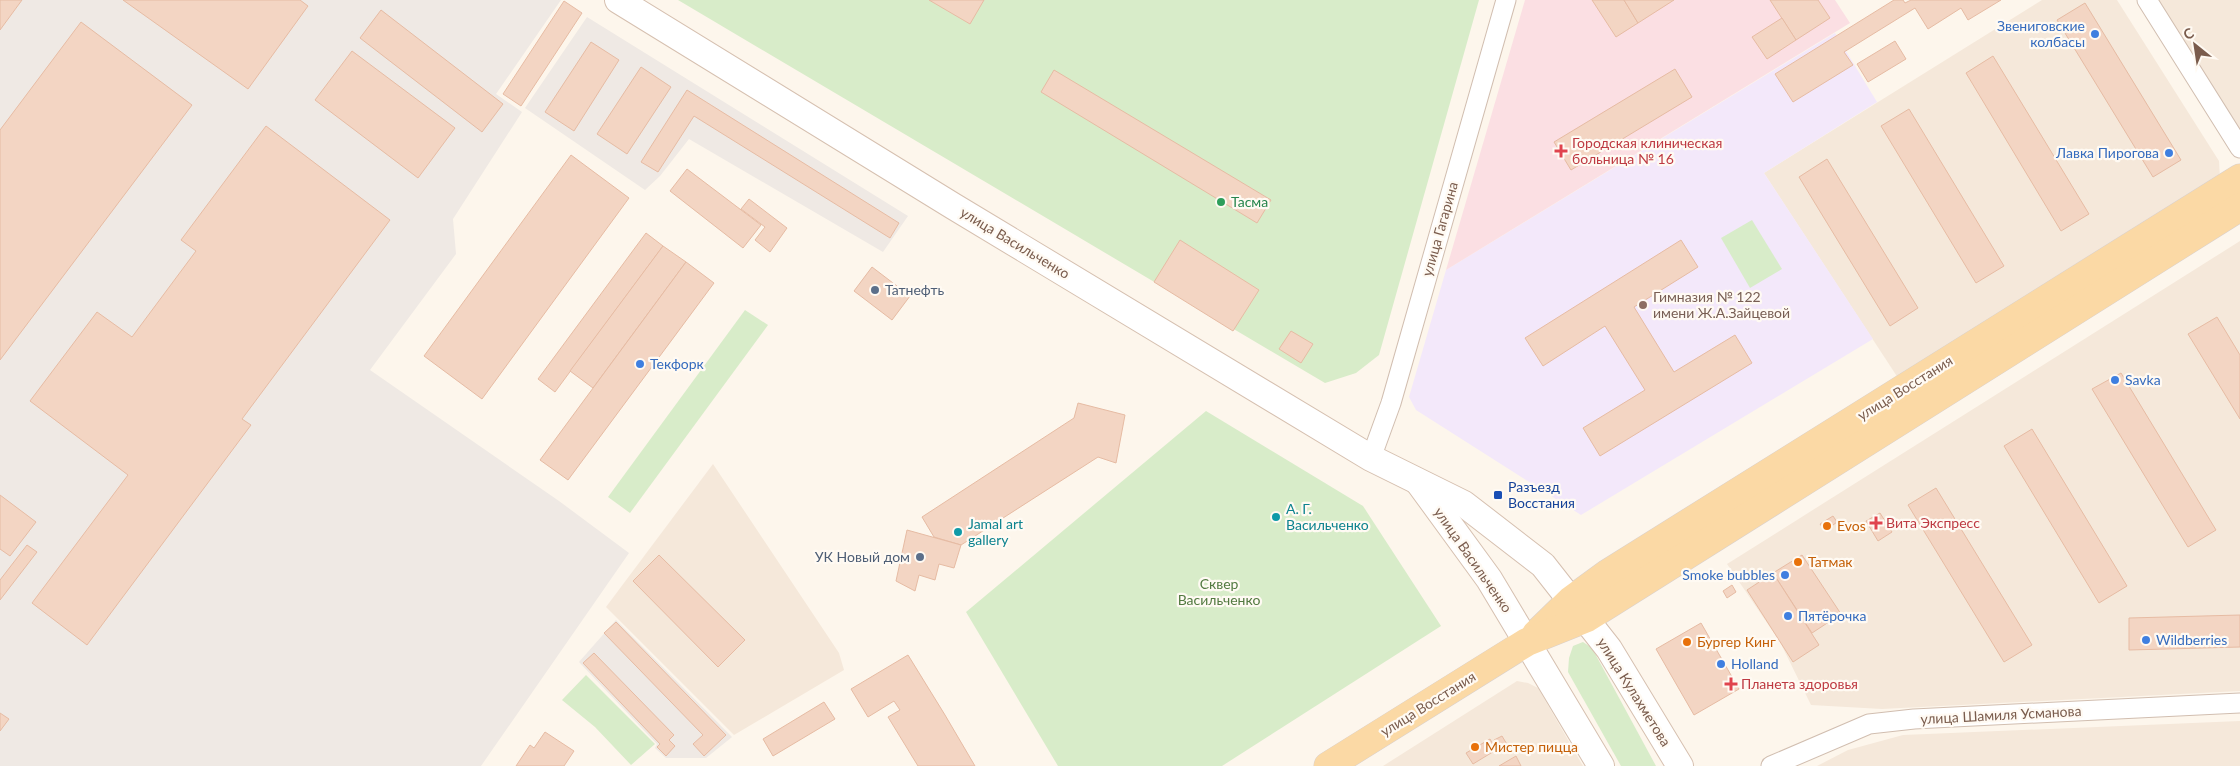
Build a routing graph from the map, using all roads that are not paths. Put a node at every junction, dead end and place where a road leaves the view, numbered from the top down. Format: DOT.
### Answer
graph roads {
  1 [pos="618,0"];
  2 [pos="1506,0"];
  3 [pos="2147,0"];
  4 [pos="2240,148"];
  5 [pos="2240,178"];
  6 [pos="2240,207"];
  7 [pos="1371,458"];
  8 [pos="1416,479"];
  9 [pos="1579,609"];
  10 [pos="1527,642"];
  11 [pos="2240,703"];
  12 [pos="1328,766"];
  13 [pos="1602,766"];
  14 [pos="1680,766"];
  15 [pos="1771,766"];
  1 -- 7 [label="main road, улица Васильченко"];
  2 -- 7 [label="street, улица Гагарина"];
  3 -- 4 [label="street"];
  5 -- 9 [label="main road, улица Восстания"];
  6 -- 9 [label="main road, улица Восстания"];
  7 -- 8 [label="main road, улица Васильченко"];
  8 -- 9 [label="main road, улица Васильченко"];
  8 -- 10 [label="main road, улица Васильченко"];
  9 -- 10 [label="main road, улица Восстания"];
  9 -- 14 [label="main road, улица Кулахметова"];
  10 -- 12 [label="main road, улица Восстания"];
  10 -- 13 [label="main road"];
  11 -- 15 [label="street, улица Шамиля Усманова"];
}
